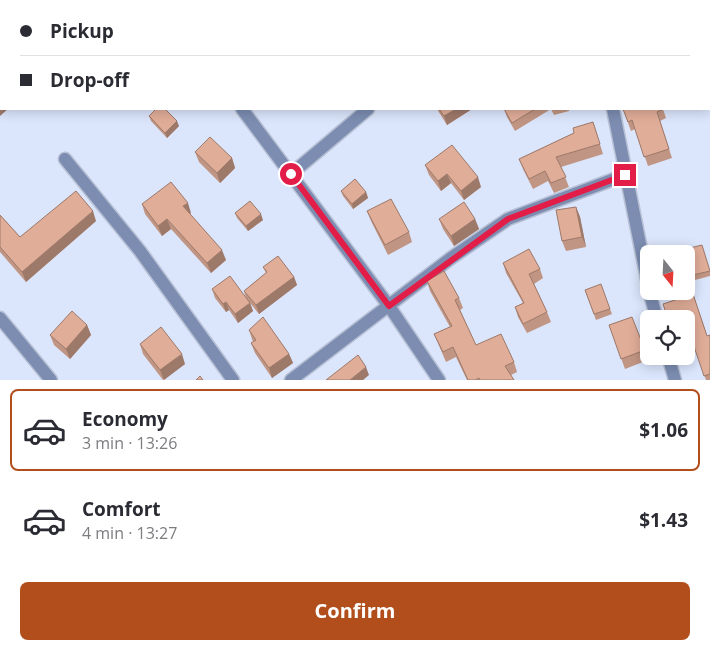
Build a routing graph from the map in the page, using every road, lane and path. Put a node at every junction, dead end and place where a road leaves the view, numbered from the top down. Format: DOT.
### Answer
graph roads {
  1 [pos="243,110"];
  2 [pos="367,110"];
  3 [pos="613,110"];
  4 [pos="65,159"];
  5 [pos="291,174"];
  6 [pos="625,175"];
  7 [pos="640,247"];
  8 [pos="389,306"];
  9 [pos="0,318"];
  10 [pos="670,365"];
  11 [pos="51,380"];
  12 [pos="233,380"];
  13 [pos="291,380"];
  14 [pos="439,380"];
  15 [pos="674,380"];
  1 -- 5 [label="street"];
  2 -- 5 [label="street"];
  3 -- 6 [label="street"];
  4 -- 12 [label="street"];
  5 -- 8 [label="street"];
  6 -- 7 [label="street"];
  6 -- 8 [label="street"];
  8 -- 13 [label="street"];
  8 -- 14 [label="street"];
  9 -- 11 [label="street"];
  10 -- 15 [label="street"];
}
